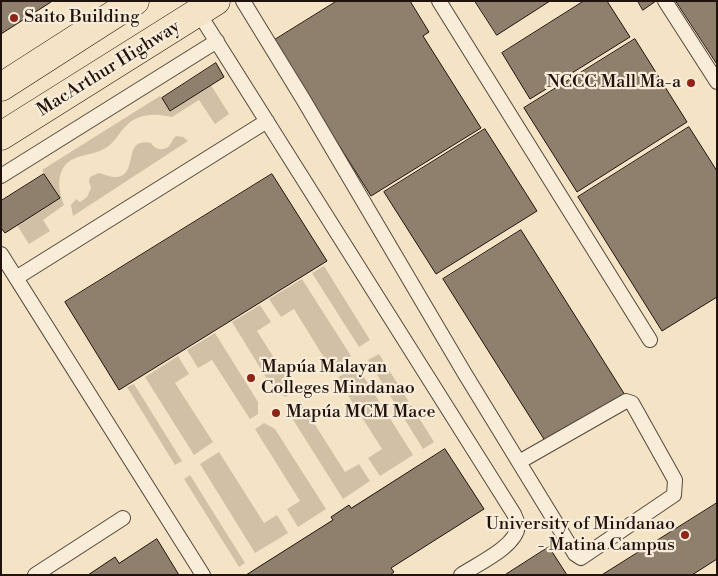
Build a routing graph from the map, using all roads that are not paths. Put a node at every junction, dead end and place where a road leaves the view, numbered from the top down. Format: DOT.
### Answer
graph roads {
  1 [pos="243,1"];
  2 [pos="439,1"];
  3 [pos="665,1"];
  4 [pos="125,4"];
  5 [pos="207,7"];
  6 [pos="217,41"];
  7 [pos="717,82"];
  8 [pos="1,87"];
  9 [pos="267,121"];
  10 [pos="1,136"];
  11 [pos="1,176"];
  12 [pos="1,254"];
  13 [pos="16,278"];
  14 [pos="650,340"];
  15 [pos="519,462"];
  16 [pos="123,518"];
  17 [pos="35,575"];
  18 [pos="203,575"];
  19 [pos="461,575"];
  1 -- 15 [label="lane"];
  2 -- 14 [label="lane"];
  3 -- 7 [label="lane"];
  4 -- 8 [label="main road"];
  5 -- 6 [label="lane"];
  5 -- 10 [label="main road, MacArthur Highway"];
  6 -- 9 [label="lane"];
  6 -- 11 [label="lane"];
  9 -- 13 [label="lane"];
  9 -- 19 [label="lane"];
  12 -- 13 [label="lane"];
  13 -- 18 [label="lane"];
  15 -- 15 [label="lane"];
  16 -- 17 [label="lane"];
}
